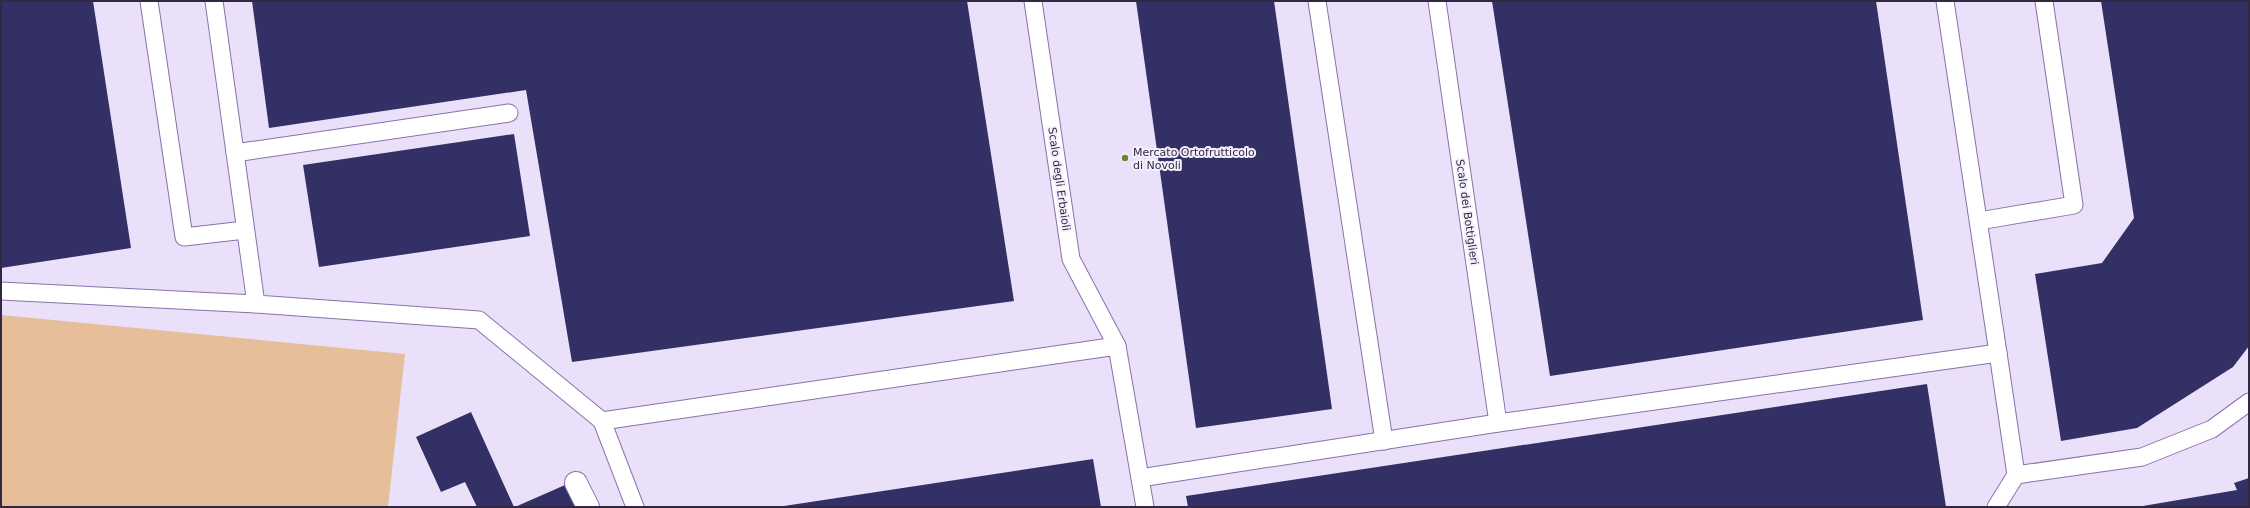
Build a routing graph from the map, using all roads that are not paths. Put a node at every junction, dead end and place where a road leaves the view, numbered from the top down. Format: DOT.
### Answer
graph roads {
  1 [pos="149,1"];
  2 [pos="214,1"];
  3 [pos="1033,1"];
  4 [pos="1317,1"];
  5 [pos="1437,1"];
  6 [pos="1944,1"];
  7 [pos="2044,1"];
  8 [pos="509,113"];
  9 [pos="235,153"];
  10 [pos="1979,221"];
  11 [pos="246,230"];
  12 [pos="1,291"];
  13 [pos="256,304"];
  14 [pos="1117,346"];
  15 [pos="1998,353"];
  16 [pos="2249,402"];
  17 [pos="602,421"];
  18 [pos="1498,423"];
  19 [pos="1384,441"];
  20 [pos="2016,475"];
  21 [pos="1140,478"];
  22 [pos="576,484"];
  23 [pos="588,507"];
  24 [pos="634,507"];
  25 [pos="1145,507"];
  26 [pos="1996,507"];
  1 -- 11 [label="lane"];
  2 -- 9 [label="lane"];
  3 -- 14 [label="lane, Scalo degli Erbaioli"];
  4 -- 19 [label="lane"];
  5 -- 18 [label="lane, Scalo dei Bottiglieri"];
  6 -- 10 [label="lane"];
  7 -- 10 [label="lane"];
  8 -- 9 [label="lane"];
  9 -- 11 [label="lane"];
  10 -- 15 [label="lane"];
  11 -- 13 [label="lane"];
  12 -- 13 [label="lane"];
  13 -- 17 [label="lane"];
  14 -- 17 [label="lane"];
  14 -- 21 [label="lane, Scalo degli Erbaioli"];
  15 -- 18 [label="lane"];
  15 -- 20 [label="lane"];
  16 -- 20 [label="lane"];
  17 -- 24 [label="lane"];
  18 -- 19 [label="lane"];
  19 -- 21 [label="lane"];
  20 -- 26 [label="lane"];
  21 -- 25 [label="lane, Scalo degli Erbaioli"];
  22 -- 23 [label="street"];
}
